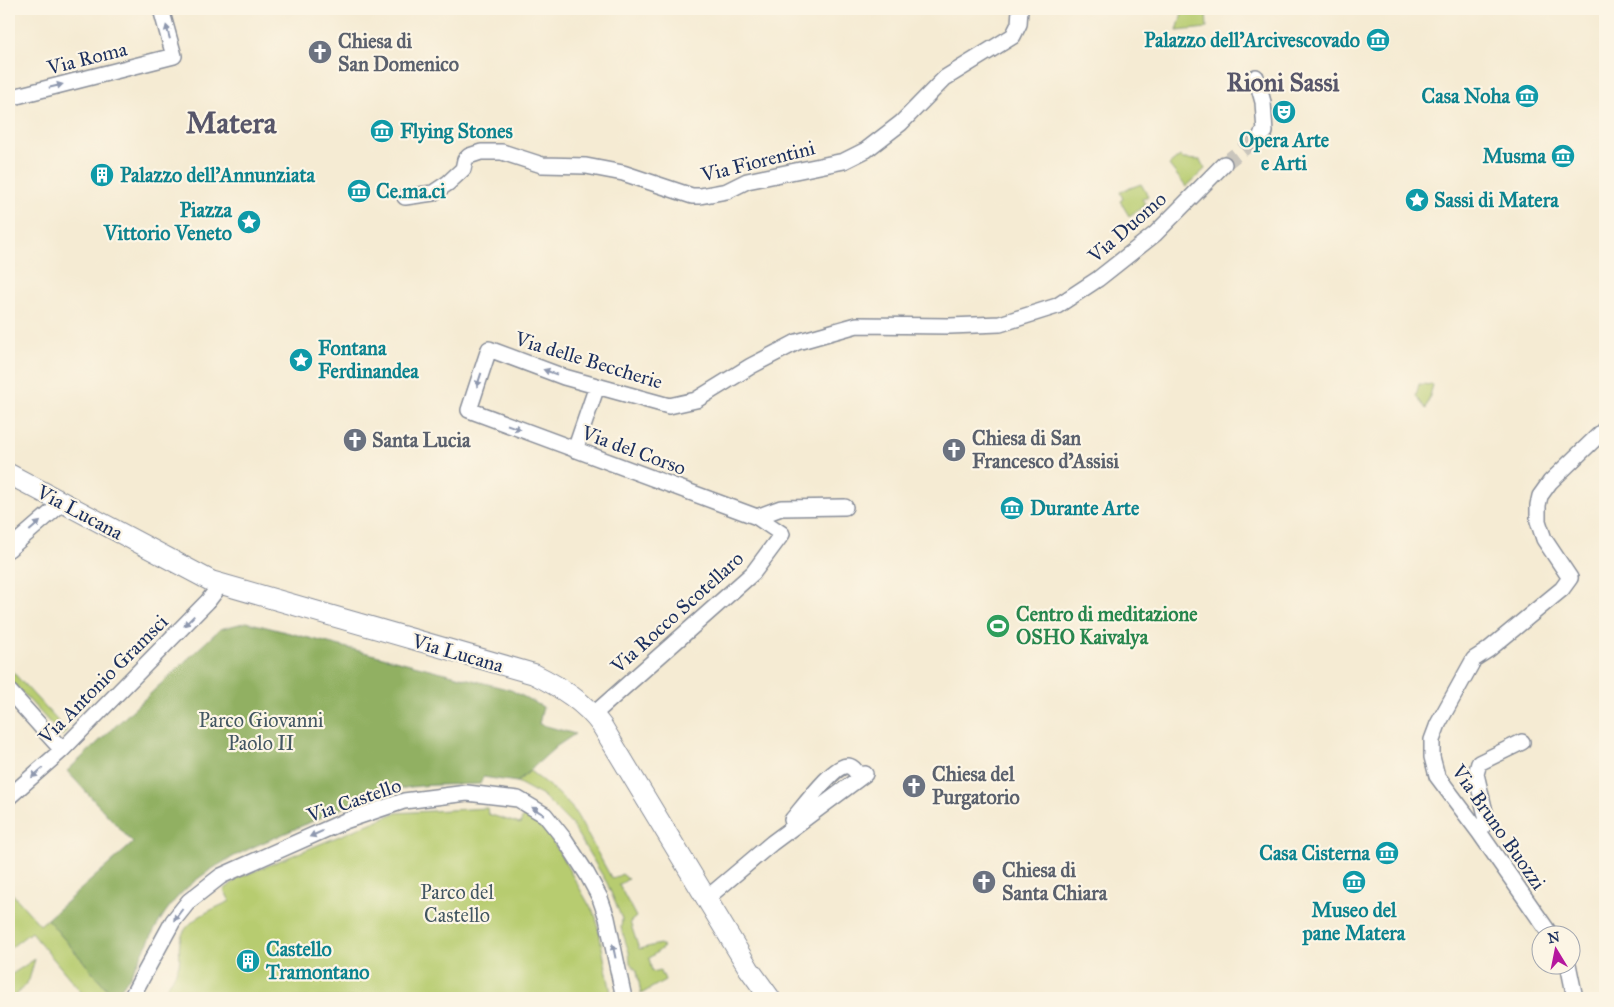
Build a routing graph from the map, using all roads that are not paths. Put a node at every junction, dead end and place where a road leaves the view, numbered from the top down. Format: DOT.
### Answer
graph roads {
  1 [pos="161,9"];
  2 [pos="1020,9"];
  3 [pos="1256,78"];
  4 [pos="9,98"];
  5 [pos="1261,135"];
  6 [pos="1224,164"];
  7 [pos="405,197"];
  8 [pos="1048,309"];
  9 [pos="596,386"];
  10 [pos="469,410"];
  11 [pos="1605,429"];
  12 [pos="575,450"];
  13 [pos="9,474"];
  14 [pos="62,503"];
  15 [pos="845,507"];
  16 [pos="756,518"];
  17 [pos="782,534"];
  18 [pos="9,550"];
  19 [pos="221,584"];
  20 [pos="9,690"];
  21 [pos="594,714"];
  22 [pos="1522,742"];
  23 [pos="62,750"];
  24 [pos="862,776"];
  25 [pos="9,797"];
  26 [pos="1479,832"];
  27 [pos="707,898"];
  28 [pos="1543,924"];
  29 [pos="1570,974"];
  30 [pos="762,996"];
  31 [pos="131,998"];
  32 [pos="624,998"];
  33 [pos="1575,998"];
  4 -- 1 [label="street, Via Roma, one-way"];
  2 -- 7 [label="street, Via Fiorentini"];
  3 -- 5 [label="street"];
  6 -- 8 [label="street, Via Duomo"];
  8 -- 9 [label="street, Via delle Beccherie"];
  9 -- 10 [label="street, Via delle Beccherie, one-way"];
  9 -- 12 [label="street"];
  10 -- 12 [label="street, Via del Corso, one-way"];
  11 -- 26 [label="street, Via Bruno Buozzi"];
  12 -- 16 [label="street, Via del Corso"];
  13 -- 14 [label="street, Via Lucana"];
  18 -- 14 [label="street, one-way"];
  14 -- 19 [label="street, Via Lucana"];
  15 -- 16 [label="street"];
  16 -- 17 [label="street, Via del Corso"];
  17 -- 21 [label="street, Via Rocco Scotellaro"];
  19 -- 21 [label="street, Via Lucana"];
  19 -- 23 [label="street, Via Antonio Gramsci, one-way"];
  20 -- 23 [label="street"];
  21 -- 27 [label="street, Via Lucana"];
  22 -- 26 [label="street"];
  23 -- 25 [label="street, Via Antonio Gramsci, one-way"];
  24 -- 27 [label="street"];
  26 -- 28 [label="street, Via Bruno Buozzi"];
  27 -- 30 [label="street, Via Lucana"];
  29 -- 33 [label="street"];
  32 -- 31 [label="street, Via Castello, one-way"];
}
